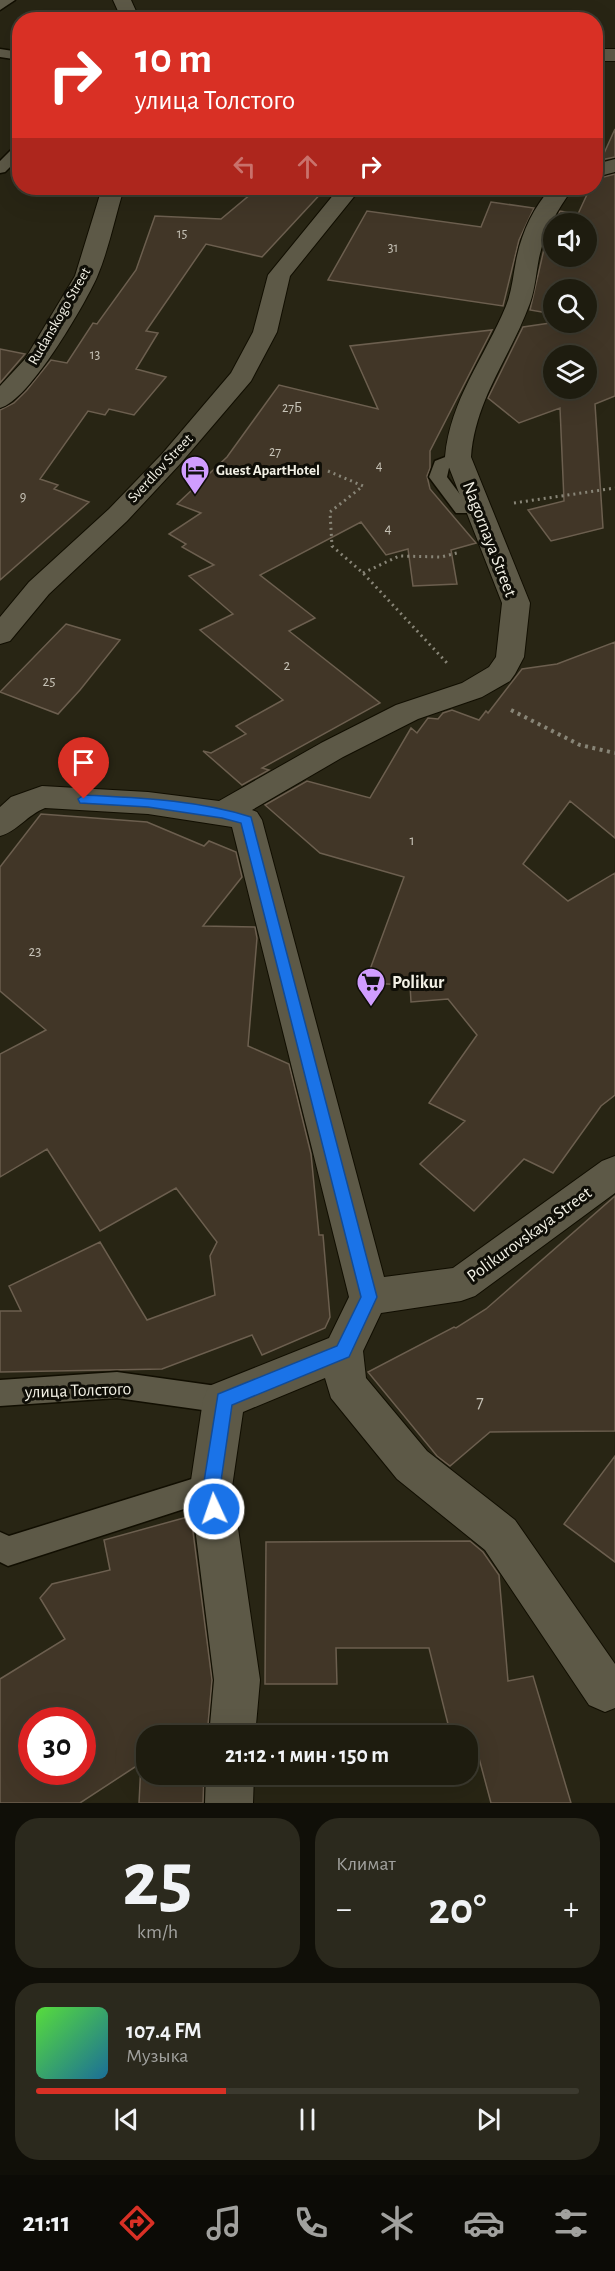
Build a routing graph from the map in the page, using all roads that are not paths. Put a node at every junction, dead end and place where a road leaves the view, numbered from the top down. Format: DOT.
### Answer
graph roads {
  1 [pos="9,0"];
  2 [pos="0,6"];
  3 [pos="12,157"];
  4 [pos="0,169"];
  5 [pos="111,195"];
  6 [pos="344,195"];
  7 [pos="555,195"];
  8 [pos="0,401"];
  9 [pos="0,635"];
  10 [pos="223,813"];
  11 [pos="0,825"];
  12 [pos="615,1172"];
  13 [pos="369,1297"];
  14 [pos="343,1351"];
  15 [pos="0,1393"];
  16 [pos="224,1400"];
  17 [pos="212,1488"];
  18 [pos="0,1546"];
  19 [pos="605,1689"];
  20 [pos="233,1725"];
  21 [pos="230,1785"];
  22 [pos="229,1803"];
  1 -- 2 [label="lane"];
  3 -- 4 [label="lane"];
  5 -- 8 [label="street, Rudanskogo Street"];
  6 -- 9 [label="street, Sverdlov Street"];
  7 -- 10 [label="street, Nagornaya Street"];
  10 -- 11 [label="street"];
  10 -- 13 [label="street"];
  12 -- 13 [label="street, Polikurovskaya Street"];
  13 -- 14 [label="street"];
  14 -- 16 [label="street"];
  14 -- 19 [label="street"];
  15 -- 16 [label="lane, улица Толстого"];
  16 -- 17 [label="street"];
  17 -- 18 [label="lane"];
  17 -- 20 [label="street"];
  21 -- 22 [label="street"];
}
